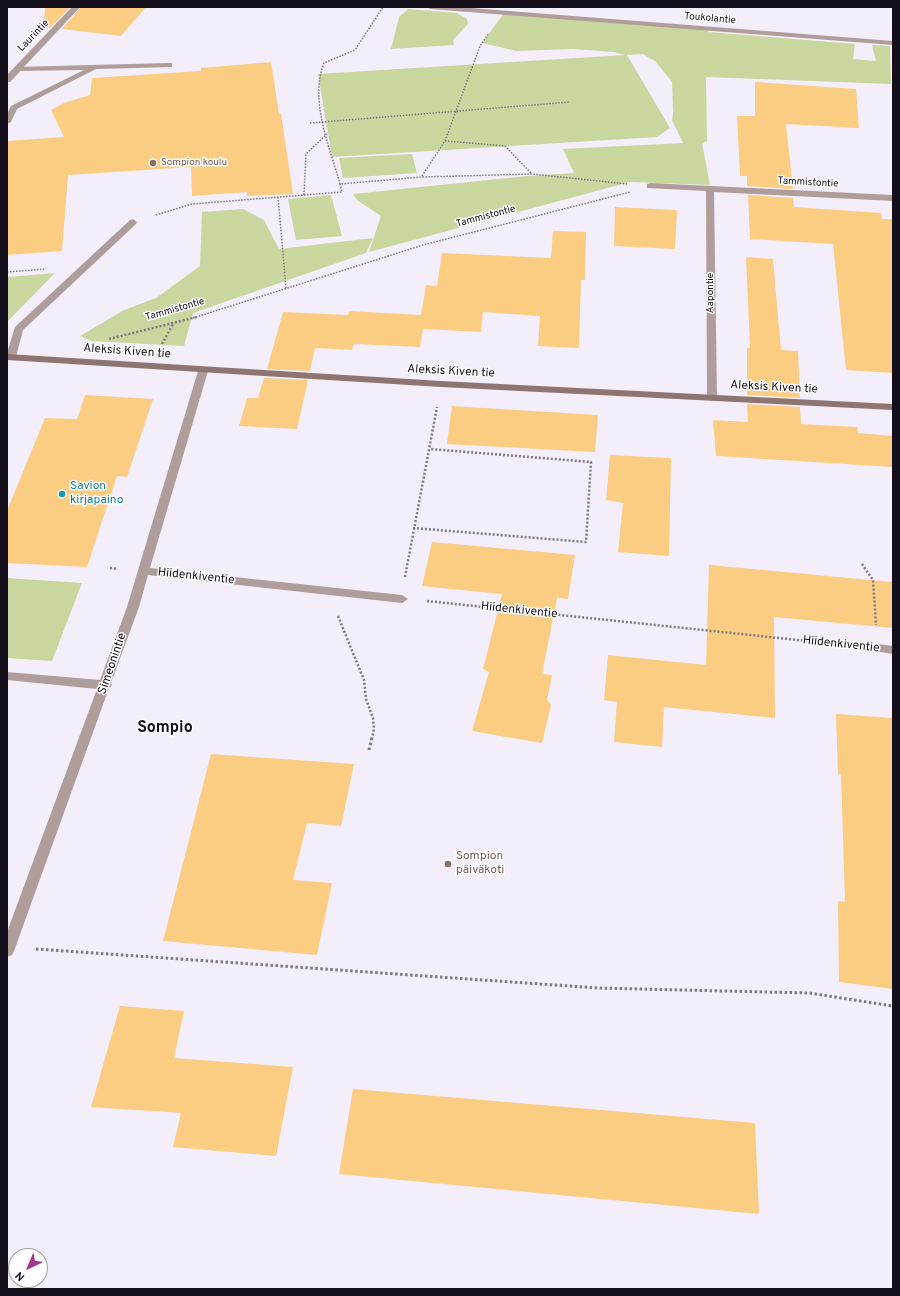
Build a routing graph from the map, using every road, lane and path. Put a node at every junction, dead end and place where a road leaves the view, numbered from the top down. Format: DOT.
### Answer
graph roads {
  1 [pos="76,7"];
  2 [pos="383,7"];
  3 [pos="430,7"];
  4 [pos="505,10"];
  5 [pos="893,43"];
  6 [pos="480,46"];
  7 [pos="169,65"];
  8 [pos="96,67"];
  9 [pos="18,69"];
  10 [pos="7,80"];
  11 [pos="570,102"];
  12 [pos="456,111"];
  13 [pos="7,122"];
  14 [pos="323,122"];
  15 [pos="310,123"];
  16 [pos="327,134"];
  17 [pos="445,141"];
  18 [pos="532,174"];
  19 [pos="422,177"];
  20 [pos="340,184"];
  21 [pos="650,186"];
  22 [pos="710,188"];
  23 [pos="304,195"];
  24 [pos="278,197"];
  25 [pos="893,198"];
  26 [pos="133,222"];
  27 [pos="286,289"];
  28 [pos="173,324"];
  29 [pos="104,340"];
  30 [pos="160,347"];
  31 [pos="9,357"];
  32 [pos="203,371"];
  33 [pos="441,384"];
  34 [pos="712,398"];
  35 [pos="893,407"];
  36 [pos="430,449"];
  37 [pos="413,528"];
  38 [pos="862,564"];
  39 [pos="144,572"];
  40 [pos="325,591"];
  41 [pos="402,599"];
  42 [pos="878,648"];
  43 [pos="893,650"];
  44 [pos="7,676"];
  45 [pos="106,685"];
  46 [pos="369,750"];
  47 [pos="8,949"];
  48 [pos="893,1006"];
  1 -- 9 [label="street, Laurintie"];
  2 -- 14 [label="path"];
  3 -- 4 [label="street, Toukolantie"];
  4 -- 5 [label="street, Toukolantie"];
  6 -- 12 [label="path"];
  7 -- 8 [label="street"];
  8 -- 9 [label="street"];
  8 -- 13 [label="street"];
  9 -- 10 [label="street, Laurintie"];
  11 -- 12 [label="path"];
  12 -- 14 [label="path"];
  12 -- 17 [label="path"];
  14 -- 15 [label="path"];
  14 -- 16 [label="path"];
  16 -- 20 [label="path"];
  16 -- 23 [label="path"];
  17 -- 18 [label="path"];
  17 -- 19 [label="path"];
  18 -- 19 [label="path"];
  18 -- 21 [label="path"];
  19 -- 20 [label="path"];
  20 -- 23 [label="path"];
  21 -- 22 [label="street, Tammistontie"];
  21 -- 27 [label="path, Tammistontie"];
  22 -- 25 [label="street, Tammistontie"];
  22 -- 34 [label="street, Aapontie"];
  23 -- 24 [label="path"];
  24 -- 26 [label="path"];
  24 -- 27 [label="path"];
  26 -- 31 [label="street"];
  27 -- 28 [label="path, Tammistontie"];
  28 -- 29 [label="path, Tammistontie"];
  28 -- 30 [label="path"];
  31 -- 32 [label="street, Aleksis Kiven tie"];
  32 -- 33 [label="street, Aleksis Kiven tie"];
  32 -- 39 [label="street, Simeonintie"];
  33 -- 34 [label="street, Aleksis Kiven tie"];
  33 -- 36 [label="path"];
  34 -- 35 [label="street, Aleksis Kiven tie"];
  36 -- 37 [label="path"];
  36 -- 37 [label="path"];
  37 -- 41 [label="path"];
  38 -- 42 [label="path"];
  39 -- 40 [label="street, Hiidenkiventie"];
  39 -- 45 [label="street, Simeonintie"];
  40 -- 41 [label="street, Hiidenkiventie"];
  40 -- 46 [label="path"];
  41 -- 42 [label="path, Hiidenkiventie"];
  42 -- 43 [label="street, Hiidenkiventie"];
  44 -- 45 [label="street"];
  45 -- 47 [label="street, Simeonintie"];
  47 -- 48 [label="path"];
}
